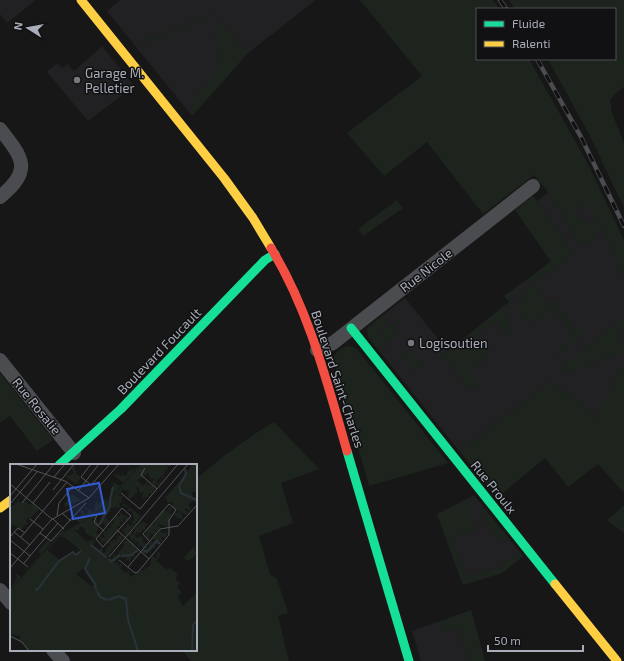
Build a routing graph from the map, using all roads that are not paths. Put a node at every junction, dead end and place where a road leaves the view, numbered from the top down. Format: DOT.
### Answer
graph roads {
  1 [pos="81,0"];
  2 [pos="0,129"];
  3 [pos="533,186"];
  4 [pos="0,197"];
  5 [pos="275,254"];
  6 [pos="351,328"];
  7 [pos="318,350"];
  8 [pos="0,360"];
  9 [pos="74,453"];
  10 [pos="60,464"];
  11 [pos="10,501"];
  12 [pos="0,508"];
  13 [pos="0,590"];
  14 [pos="10,602"];
  15 [pos="54,651"];
  16 [pos="63,661"];
  17 [pos="409,661"];
  18 [pos="618,661"];
  1 -- 5 [label="street, Boulevard Saint-Charles"];
  2 -- 4 [label="street"];
  3 -- 6 [label="street, Rue Nicole"];
  5 -- 7 [label="street, Boulevard Saint-Charles"];
  5 -- 9 [label="street, Boulevard Foucault"];
  6 -- 7 [label="street, Rue Nicole"];
  6 -- 18 [label="street, Rue Proulx"];
  7 -- 17 [label="street, Boulevard Saint-Charles"];
  8 -- 9 [label="street, Rue Rosalie"];
  9 -- 10 [label="street, Boulevard Foucault"];
  11 -- 12 [label="street"];
  13 -- 14 [label="street"];
  15 -- 16 [label="street"];
}
